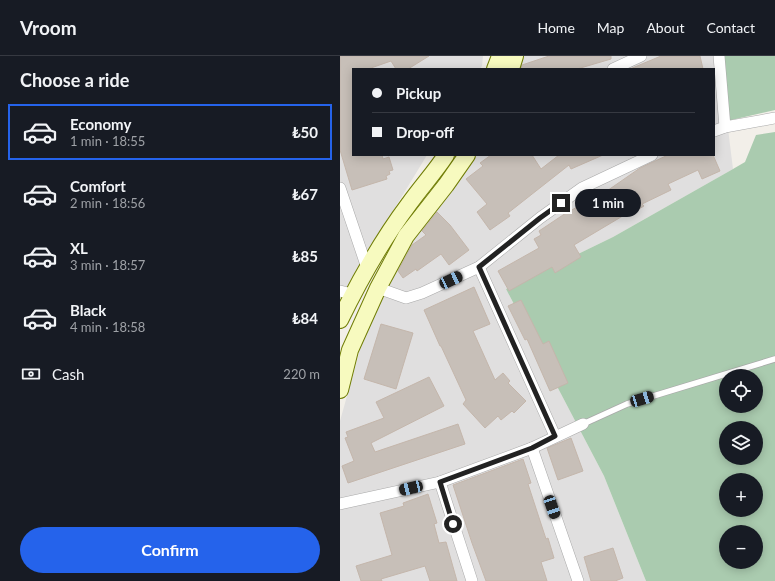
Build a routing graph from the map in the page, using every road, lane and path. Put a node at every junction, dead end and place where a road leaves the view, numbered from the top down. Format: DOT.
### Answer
graph roads {
  1 [pos="500,56"];
  2 [pos="515,56"];
  3 [pos="641,56"];
  4 [pos="719,56"];
  5 [pos="496,68"];
  6 [pos="511,68"];
  7 [pos="615,68"];
  8 [pos="775,118"];
  9 [pos="719,129"];
  10 [pos="445,156"];
  11 [pos="466,156"];
  12 [pos="650,156"];
  13 [pos="340,188"];
  14 [pos="479,267"];
  15 [pos="367,268"];
  16 [pos="378,288"];
  17 [pos="346,293"];
  18 [pos="340,320"];
  19 [pos="775,359"];
  20 [pos="340,390"];
  21 [pos="583,424"];
  22 [pos="555,436"];
  23 [pos="532,448"];
  24 [pos="440,482"];
  25 [pos="340,504"];
  26 [pos="472,581"];
  27 [pos="578,581"];
  1 -- 5 [label="main road"];
  2 -- 6 [label="main road"];
  3 -- 7 [label="street"];
  4 -- 9 [label="street"];
  8 -- 9 [label="street"];
  10 -- 15 [label="main road"];
  11 -- 16 [label="main road"];
  12 -- 14 [label="street"];
  13 -- 15 [label="street"];
  14 -- 16 [label="street"];
  14 -- 22 [label="street"];
  15 -- 17 [label="main road"];
  16 -- 20 [label="main road"];
  17 -- 18 [label="main road"];
  19 -- 21 [label="lane"];
  21 -- 22 [label="street"];
  22 -- 23 [label="street"];
  23 -- 24 [label="street"];
  23 -- 27 [label="street"];
  24 -- 25 [label="street"];
  24 -- 26 [label="street"];
}
